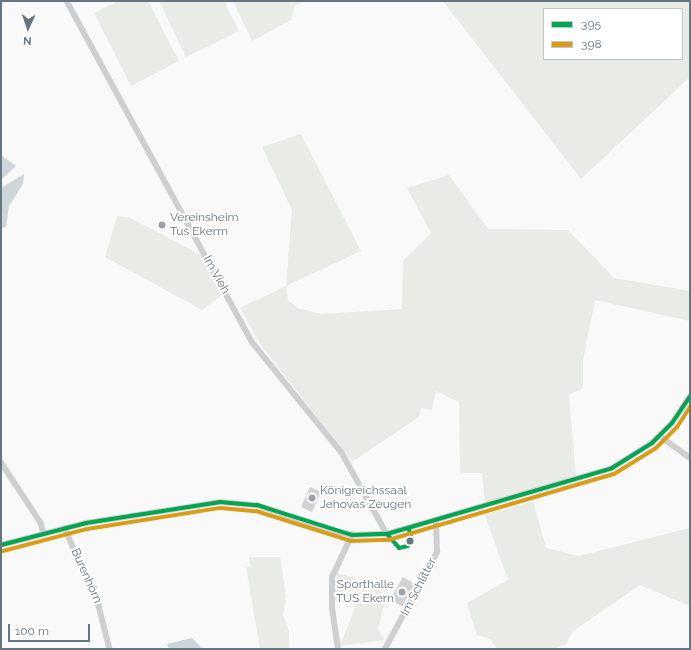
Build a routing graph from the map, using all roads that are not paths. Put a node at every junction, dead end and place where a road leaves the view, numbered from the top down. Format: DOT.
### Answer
graph roads {
  1 [pos="67,1"];
  2 [pos="690,396"];
  3 [pos="660,436"];
  4 [pos="690,458"];
  5 [pos="1,462"];
  6 [pos="436,521"];
  7 [pos="65,528"];
  8 [pos="44,534"];
  9 [pos="388,534"];
  10 [pos="352,535"];
  11 [pos="1,545"];
  12 [pos="110,649"];
  13 [pos="338,649"];
  14 [pos="385,649"];
  1 -- 9 [label="street, Im Vieh"];
  2 -- 3 [label="street"];
  3 -- 4 [label="street"];
  3 -- 6 [label="street"];
  5 -- 8 [label="street"];
  6 -- 9 [label="street"];
  6 -- 14 [label="street, Im Schlitter"];
  7 -- 8 [label="street"];
  7 -- 10 [label="street"];
  7 -- 12 [label="street, Burenhörn"];
  8 -- 11 [label="street"];
  9 -- 10 [label="street"];
  10 -- 13 [label="street"];
}
